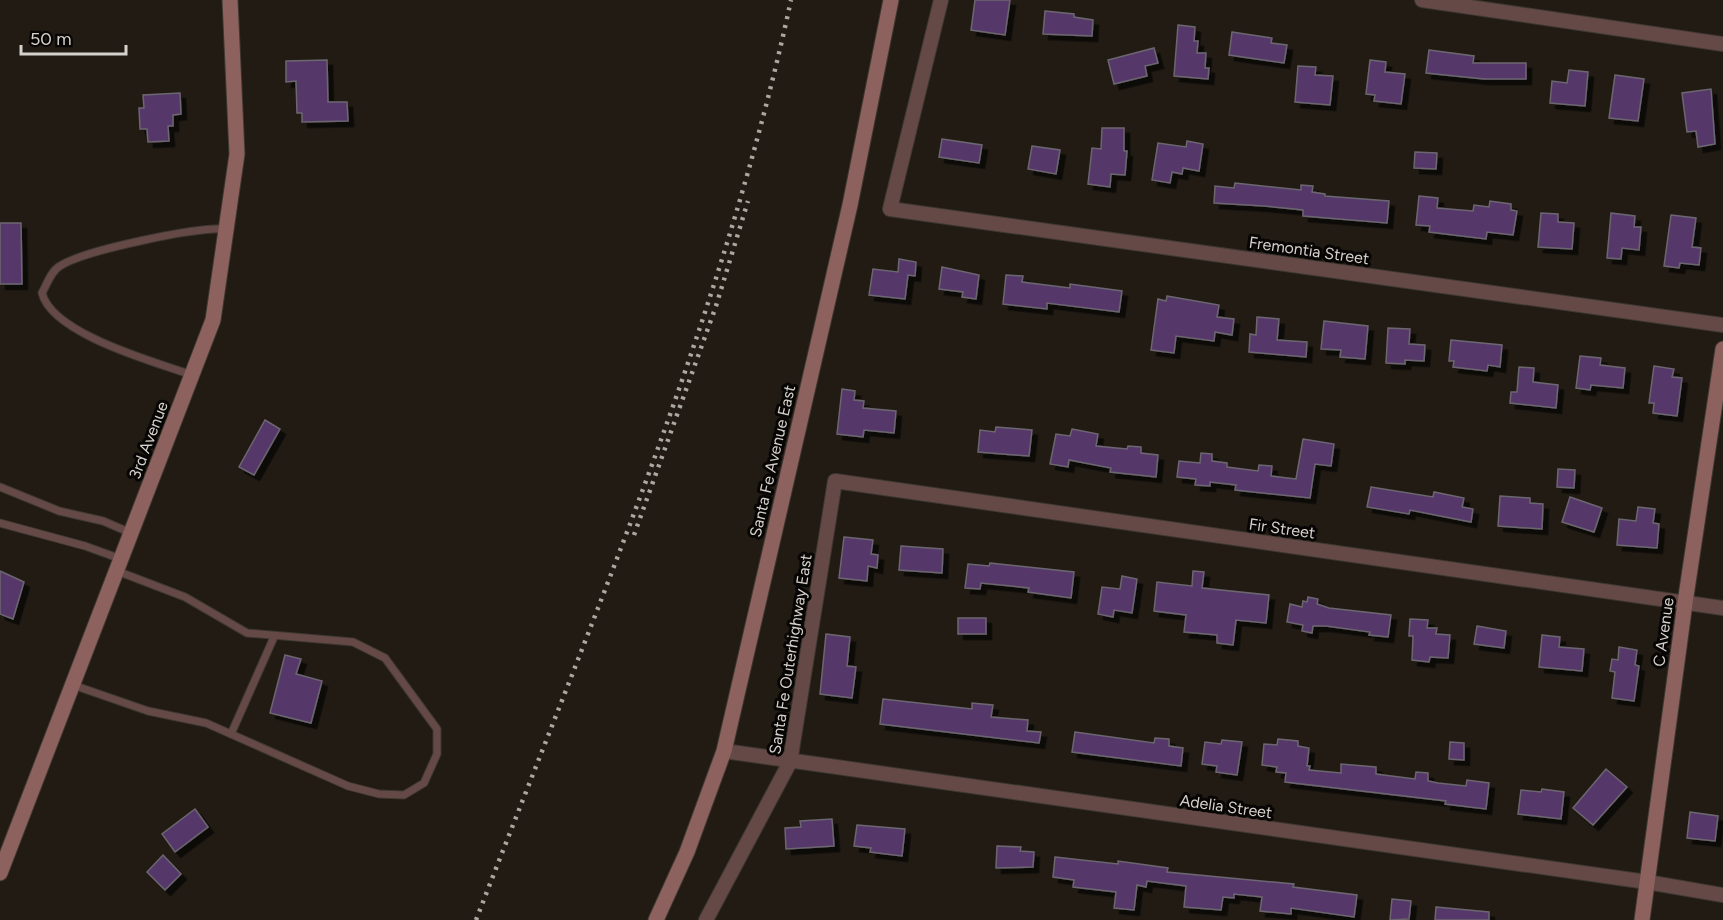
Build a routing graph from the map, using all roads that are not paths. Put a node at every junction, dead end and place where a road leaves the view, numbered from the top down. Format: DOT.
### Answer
graph roads {
  1 [pos="230,0"];
  2 [pos="891,0"];
  3 [pos="941,0"];
  4 [pos="1422,0"];
  5 [pos="1723,44"];
  6 [pos="226,229"];
  7 [pos="1723,325"];
  8 [pos="1723,349"];
  9 [pos="192,375"];
  10 [pos="836,482"];
  11 [pos="0,487"];
  12 [pos="0,523"];
  13 [pos="131,533"];
  14 [pos="119,565"];
  15 [pos="1685,603"];
  16 [pos="1723,608"];
  17 [pos="274,637"];
  18 [pos="73,685"];
  19 [pos="231,734"];
  20 [pos="724,751"];
  21 [pos="790,762"];
  22 [pos="5,845"];
  23 [pos="0,873"];
  24 [pos="1647,882"];
  25 [pos="1723,895"];
  26 [pos="656,920"];
  27 [pos="706,920"];
  28 [pos="1642,920"];
  1 -- 6 [label="street, 3rd Avenue"];
  2 -- 20 [label="street, Santa Fe Avenue East"];
  3 -- 7 [label="street, Fremontia Street"];
  4 -- 5 [label="street"];
  6 -- 9 [label="street, 3rd Avenue"];
  6 -- 9 [label="lane"];
  8 -- 15 [label="street, C Avenue"];
  9 -- 13 [label="street, 3rd Avenue"];
  10 -- 15 [label="street, Fir Street"];
  10 -- 21 [label="street, Santa Fe Outerhighway East"];
  11 -- 13 [label="lane"];
  12 -- 14 [label="lane"];
  13 -- 14 [label="street, 3rd Avenue"];
  14 -- 17 [label="lane"];
  14 -- 18 [label="street, 3rd Avenue"];
  15 -- 16 [label="street, Fir Street"];
  15 -- 24 [label="street, C Avenue"];
  17 -- 19 [label="lane"];
  17 -- 19 [label="lane"];
  18 -- 19 [label="lane"];
  18 -- 22 [label="street, 3rd Avenue"];
  20 -- 21 [label="street, Adelia Street"];
  20 -- 26 [label="street, Santa Fe Avenue East"];
  21 -- 24 [label="street, Adelia Street"];
  21 -- 27 [label="street, Santa Fe Outerhighway East"];
  22 -- 23 [label="street, 3rd Avenue"];
  24 -- 25 [label="street, Adelia Street"];
  24 -- 28 [label="street, C Avenue"];
}
